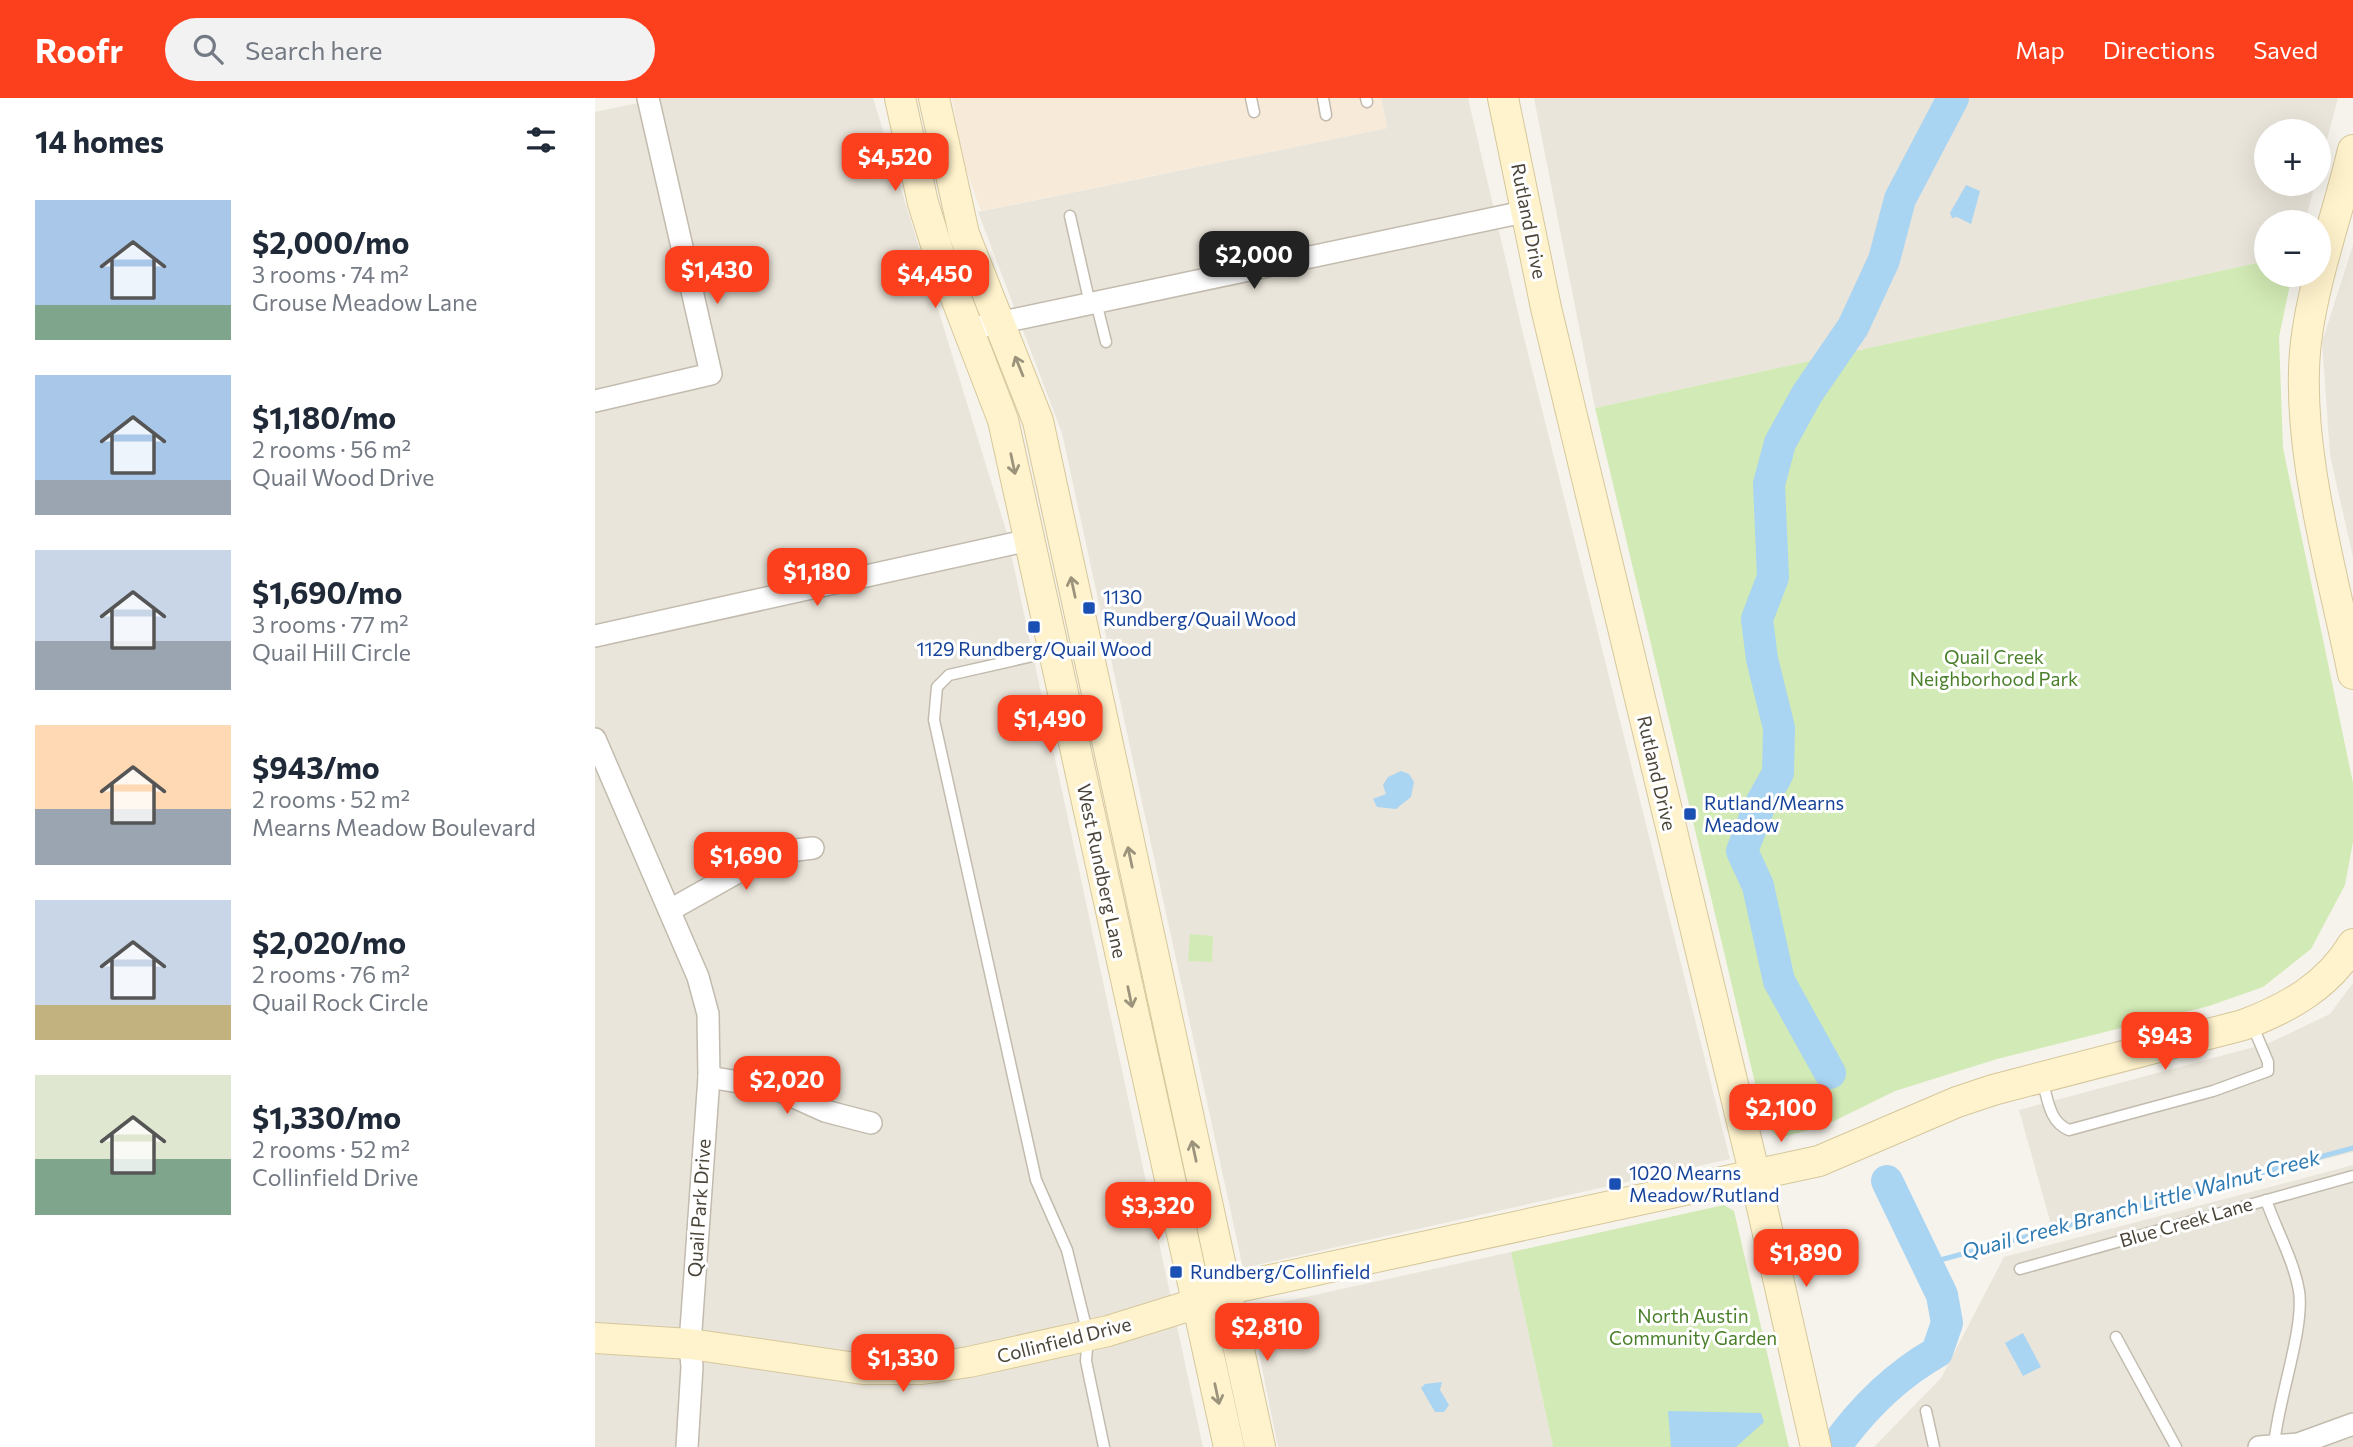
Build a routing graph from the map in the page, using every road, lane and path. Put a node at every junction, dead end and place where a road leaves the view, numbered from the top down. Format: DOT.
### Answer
graph roads {
  1 [pos="648,98"];
  2 [pos="900,98"];
  3 [pos="934,98"];
  4 [pos="1251,98"];
  5 [pos="1322,98"];
  6 [pos="1503,98"];
  7 [pos="1254,112"];
  8 [pos="1326,115"];
  9 [pos="2353,150"];
  10 [pos="2346,208"];
  11 [pos="1528,211"];
  12 [pos="1070,215"];
  13 [pos="1093,303"];
  14 [pos="1001,323"];
  15 [pos="970,329"];
  16 [pos="1106,342"];
  17 [pos="595,401"];
  18 [pos="1029,540"];
  19 [pos="595,636"];
  20 [pos="1053,651"];
  21 [pos="2353,674"];
  22 [pos="595,739"];
  23 [pos="813,848"];
  24 [pos="1140,900"];
  25 [pos="1109,904"];
  26 [pos="670,910"];
  27 [pos="2353,944"];
  28 [pos="2251,1022"];
  29 [pos="709,1077"];
  30 [pos="2042,1077"];
  31 [pos="871,1123"];
  32 [pos="1755,1176"];
  33 [pos="2353,1176"];
  34 [pos="2266,1200"];
  35 [pos="2019,1269"];
  36 [pos="1224,1290"];
  37 [pos="1198,1303"];
  38 [pos="1089,1335"];
  39 [pos="2116,1337"];
  40 [pos="595,1338"];
  41 [pos="690,1344"];
  42 [pos="1926,1411"];
  43 [pos="2353,1424"];
  44 [pos="2266,1446"];
  45 [pos="2298,1446"];
  46 [pos="687,1447"];
  47 [pos="1104,1447"];
  48 [pos="1229,1447"];
  49 [pos="1260,1447"];
  50 [pos="1816,1447"];
  51 [pos="1934,1447"];
  52 [pos="2176,1447"];
  1 -- 17 [label="street"];
  2 -- 15 [label="street, West Rundberg Lane"];
  3 -- 14 [label="street, West Rundberg Lane"];
  4 -- 7 [label="lane"];
  5 -- 8 [label="lane"];
  6 -- 11 [label="street, Rutland Drive"];
  9 -- 10 [label="street"];
  10 -- 21 [label="street"];
  11 -- 13 [label="street"];
  11 -- 32 [label="street, Rutland Drive"];
  12 -- 13 [label="lane"];
  13 -- 14 [label="street"];
  13 -- 16 [label="lane"];
  14 -- 15 [label="street"];
  24 -- 14 [label="street, West Rundberg Lane, one-way"];
  15 -- 18 [label="street, West Rundberg Lane, one-way"];
  18 -- 19 [label="street"];
  18 -- 20 [label="street, West Rundberg Lane"];
  20 -- 25 [label="street, West Rundberg Lane"];
  20 -- 38 [label="lane"];
  22 -- 26 [label="street, Quail Park Drive"];
  23 -- 26 [label="street"];
  24 -- 25 [label="street"];
  36 -- 24 [label="street, West Rundberg Lane, one-way"];
  25 -- 37 [label="street, West Rundberg Lane, one-way"];
  26 -- 29 [label="street, Quail Park Drive"];
  27 -- 28 [label="street, Collinfield Drive"];
  28 -- 30 [label="street, Collinfield Drive"];
  28 -- 30 [label="lane"];
  29 -- 31 [label="street"];
  29 -- 41 [label="street, Quail Park Drive"];
  30 -- 32 [label="street, Collinfield Drive"];
  32 -- 36 [label="street, Collinfield Drive"];
  32 -- 50 [label="street, Rutland Drive"];
  33 -- 34 [label="lane, Blue Creek Lane"];
  34 -- 35 [label="lane, Blue Creek Lane"];
  34 -- 44 [label="lane"];
  36 -- 37 [label="street, Collinfield Drive"];
  36 -- 49 [label="street, West Rundberg Lane"];
  37 -- 38 [label="street, Collinfield Drive"];
  37 -- 48 [label="street, West Rundberg Lane, one-way"];
  38 -- 41 [label="street, Collinfield Drive"];
  38 -- 47 [label="lane"];
  39 -- 52 [label="lane"];
  40 -- 41 [label="street, Collinfield Drive"];
  41 -- 46 [label="street, Quail Park Drive"];
  42 -- 51 [label="lane"];
  43 -- 45 [label="street"];
  44 -- 45 [label="street"];
}
